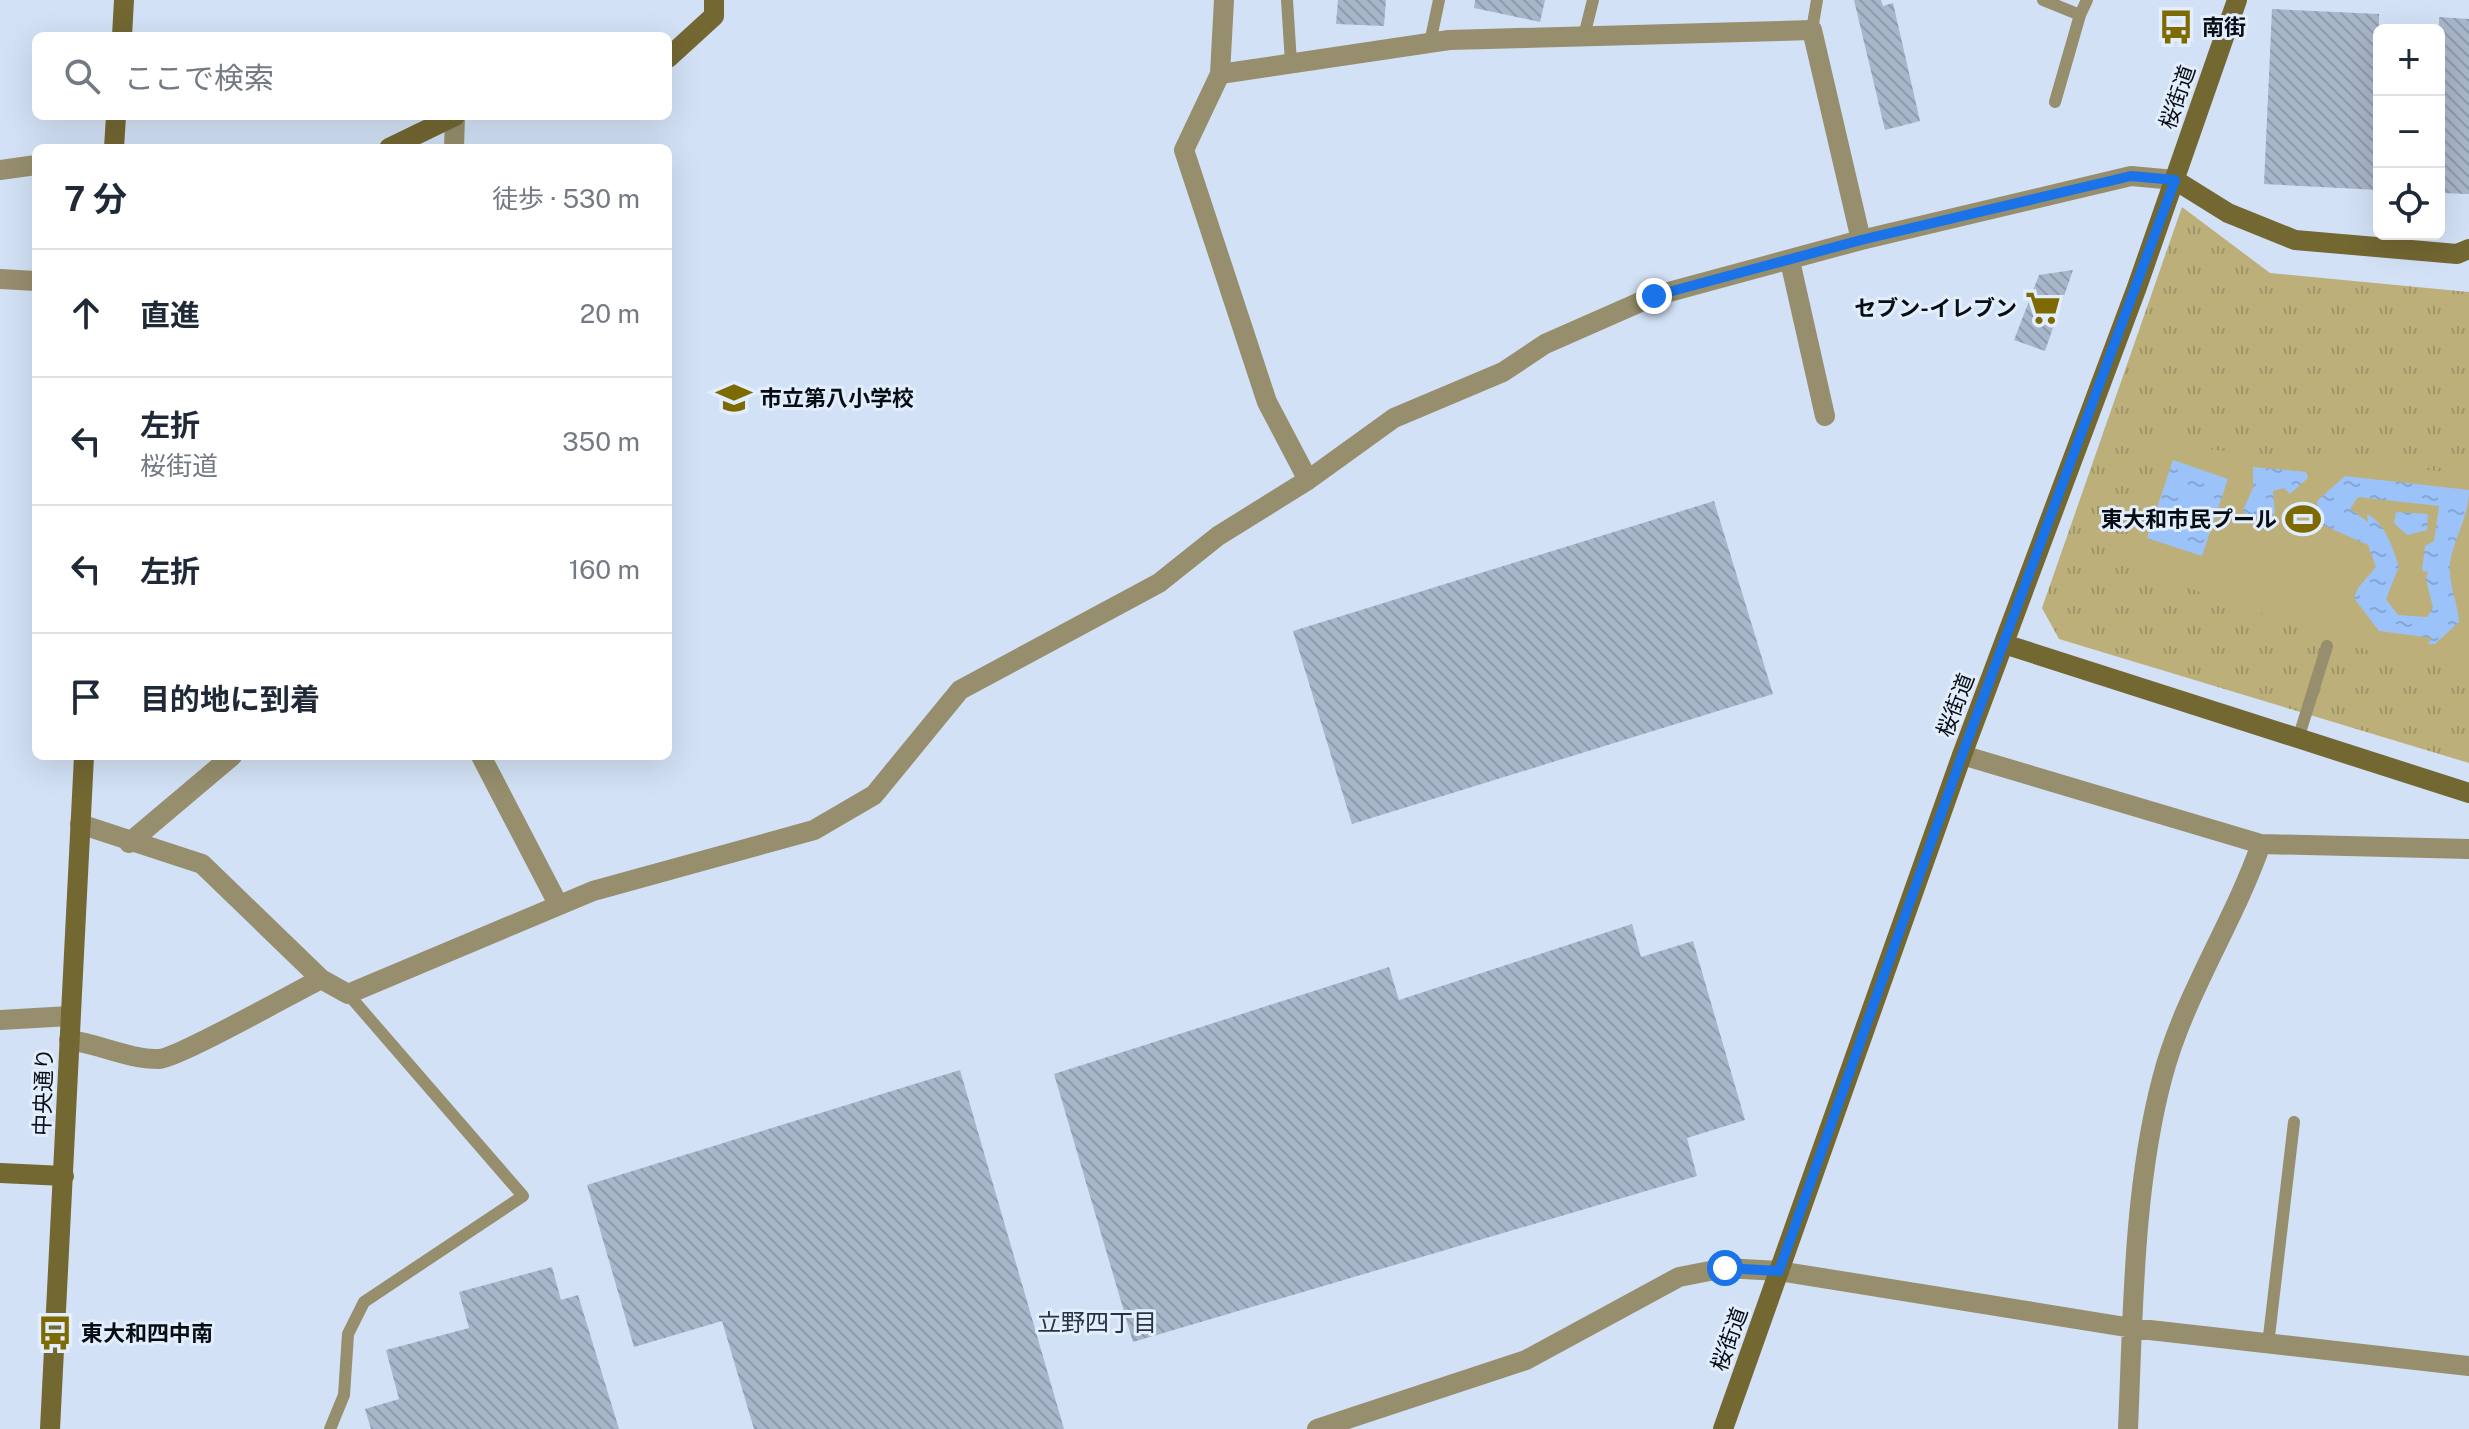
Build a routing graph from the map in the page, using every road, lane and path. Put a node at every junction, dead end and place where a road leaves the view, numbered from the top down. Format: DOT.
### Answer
graph roads {
  1 [pos="124,0"];
  2 [pos="714,0"];
  3 [pos="1224,0"];
  4 [pos="1287,0"];
  5 [pos="1439,0"];
  6 [pos="1593,0"];
  7 [pos="1817,0"];
  8 [pos="2043,0"];
  9 [pos="2087,0"];
  10 [pos="2237,0"];
  11 [pos="2080,15"];
  12 [pos="1812,30"];
  13 [pos="122,32"];
  14 [pos="1584,36"];
  15 [pos="1430,43"];
  16 [pos="672,54"];
  17 [pos="1291,63"];
  18 [pos="1220,74"];
  19 [pos="2055,102"];
  20 [pos="116,120"];
  21 [pos="447,120"];
  22 [pos="455,120"];
  23 [pos="114,144"];
  24 [pos="397,144"];
  25 [pos="454,144"];
  26 [pos="32,166"];
  27 [pos="0,170"];
  28 [pos="2175,180"];
  29 [pos="1861,240"];
  30 [pos="2469,249"];
  31 [pos="1790,261"];
  32 [pos="0,279"];
  33 [pos="32,281"];
  34 [pos="1825,416"];
  35 [pos="1308,480"];
  36 [pos="2004,644"];
  37 [pos="2327,646"];
  38 [pos="2298,739"];
  39 [pos="1962,755"];
  40 [pos="84,760"];
  41 [pos="227,760"];
  42 [pos="483,760"];
  43 [pos="2469,793"];
  44 [pos="80,824"];
  45 [pos="129,843"];
  46 [pos="2261,844"];
  47 [pos="2469,849"];
  48 [pos="558,904"];
  49 [pos="321,979"];
  50 [pos="348,994"];
  51 [pos="70,1016"];
  52 [pos="0,1020"];
  53 [pos="69,1040"];
  54 [pos="2294,1122"];
  55 [pos="0,1173"];
  56 [pos="64,1176"];
  57 [pos="1779,1271"];
  58 [pos="2132,1328"];
  59 [pos="2268,1345"];
  60 [pos="2469,1366"];
  61 [pos="50,1429"];
  62 [pos="330,1429"];
  63 [pos="1317,1429"];
  64 [pos="1723,1429"];
  65 [pos="2128,1429"];
  1 -- 13 [label="street"];
  2 -- 16 [label="street"];
  3 -- 18 [label="street"];
  4 -- 17 [label="lane"];
  5 -- 15 [label="lane"];
  6 -- 14 [label="lane"];
  7 -- 12 [label="lane"];
  8 -- 11 [label="lane"];
  9 -- 11 [label="lane"];
  10 -- 28 [label="street, 桜街道"];
  11 -- 19 [label="lane"];
  12 -- 14 [label="street"];
  12 -- 29 [label="street"];
  14 -- 15 [label="street"];
  15 -- 17 [label="street"];
  17 -- 18 [label="street"];
  18 -- 35 [label="street"];
  20 -- 23 [label="street"];
  21 -- 24 [label="street"];
  22 -- 25 [label="street"];
  26 -- 27 [label="street"];
  28 -- 29 [label="street"];
  28 -- 30 [label="street"];
  28 -- 36 [label="street, 桜街道"];
  29 -- 31 [label="street"];
  31 -- 34 [label="street"];
  31 -- 35 [label="street"];
  32 -- 33 [label="street"];
  35 -- 48 [label="street"];
  36 -- 38 [label="street"];
  36 -- 39 [label="street, 桜街道"];
  37 -- 38 [label="lane"];
  38 -- 43 [label="street"];
  39 -- 46 [label="street"];
  39 -- 57 [label="street, 桜街道"];
  40 -- 44 [label="street, 中央通り"];
  41 -- 45 [label="street"];
  42 -- 48 [label="street"];
  44 -- 45 [label="street"];
  44 -- 51 [label="street, 中央通り"];
  45 -- 49 [label="street"];
  46 -- 47 [label="street"];
  46 -- 58 [label="street"];
  48 -- 50 [label="street"];
  49 -- 50 [label="street"];
  49 -- 53 [label="street"];
  50 -- 62 [label="lane"];
  51 -- 52 [label="street"];
  51 -- 53 [label="street, 中央通り"];
  53 -- 56 [label="street, 中央通り"];
  54 -- 59 [label="lane"];
  55 -- 56 [label="street"];
  56 -- 61 [label="street, 中央通り"];
  57 -- 58 [label="street"];
  57 -- 63 [label="street"];
  57 -- 64 [label="street, 桜街道"];
  58 -- 59 [label="street"];
  58 -- 65 [label="street"];
  59 -- 60 [label="street"];
}
